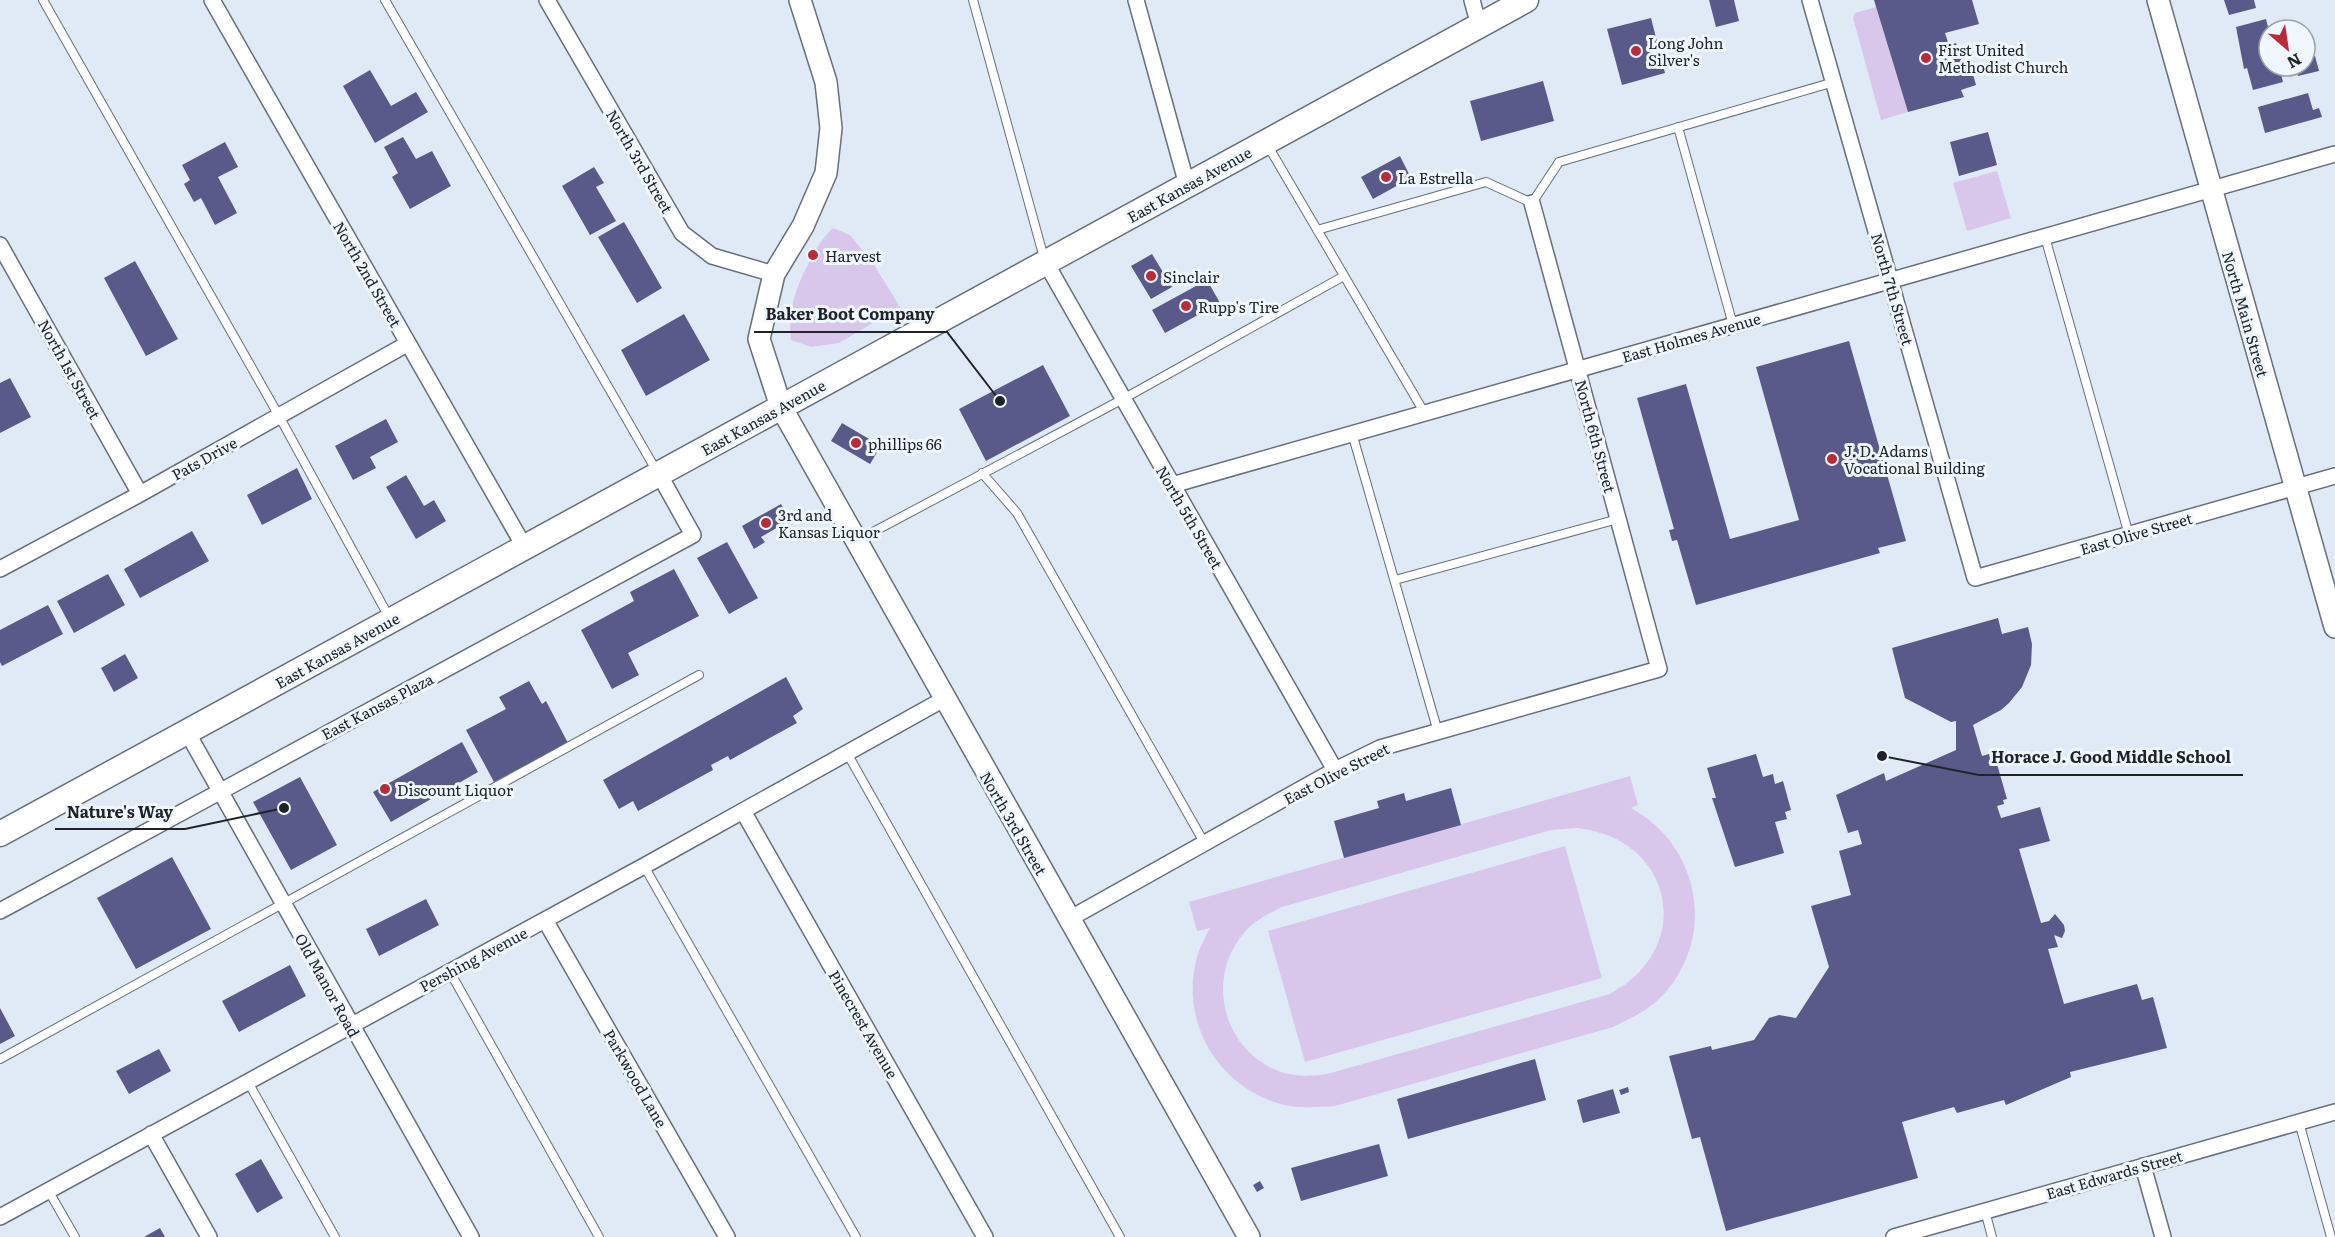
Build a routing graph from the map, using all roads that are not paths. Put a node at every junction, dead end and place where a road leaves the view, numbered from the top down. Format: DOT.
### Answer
graph roads {
  1 [pos="43,0"];
  2 [pos="212,0"];
  3 [pos="385,0"];
  4 [pos="547,0"];
  5 [pos="800,0"];
  6 [pos="973,0"];
  7 [pos="1136,0"];
  8 [pos="1472,0"];
  9 [pos="1526,0"];
  10 [pos="1810,0"];
  11 [pos="2158,0"];
  12 [pos="1479,26"];
  13 [pos="1834,82"];
  14 [pos="1678,128"];
  15 [pos="1266,142"];
  16 [pos="2335,154"];
  17 [pos="1187,185"];
  18 [pos="2211,189"];
  19 [pos="1532,203"];
  20 [pos="1317,230"];
  21 [pos="2045,237"];
  22 [pos="0,245"];
  23 [pos="1046,263"];
  24 [pos="774,274"];
  25 [pos="1344,276"];
  26 [pos="1891,280"];
  27 [pos="1733,325"];
  28 [pos="407,344"];
  29 [pos="1578,369"];
  30 [pos="1123,399"];
  31 [pos="781,407"];
  32 [pos="1424,412"];
  33 [pos="279,416"];
  34 [pos="1352,433"];
  35 [pos="659,474"];
  36 [pos="982,474"];
  37 [pos="2335,476"];
  38 [pos="1172,485"];
  39 [pos="2296,488"];
  40 [pos="140,494"];
  41 [pos="1618,519"];
  42 [pos="2129,536"];
  43 [pos="856,541"];
  44 [pos="525,548"];
  45 [pos="0,568"];
  46 [pos="1976,578"];
  47 [pos="1395,580"];
  48 [pos="391,621"];
  49 [pos="2335,627"];
  50 [pos="1659,669"];
  51 [pos="699,675"];
  52 [pos="944,699"];
  53 [pos="187,732"];
  54 [pos="1438,732"];
  55 [pos="848,753"];
  56 [pos="1335,770"];
  57 [pos="221,791"];
  58 [pos="743,811"];
  59 [pos="0,834"];
  60 [pos="1205,844"];
  61 [pos="644,866"];
  62 [pos="283,904"];
  63 [pos="0,910"];
  64 [pos="1069,919"];
  65 [pos="545,920"];
  66 [pos="449,972"];
  67 [pos="350,1025"];
  68 [pos="0,1059"];
  69 [pos="248,1081"];
  70 [pos="2335,1112"];
  71 [pos="2299,1122"];
  72 [pos="151,1134"];
  73 [pos="2143,1166"];
  74 [pos="48,1190"];
  75 [pos="1985,1211"];
  76 [pos="0,1217"];
  77 [pos="75,1237"];
  78 [pos="209,1237"];
  79 [pos="335,1237"];
  80 [pos="471,1237"];
  81 [pos="599,1237"];
  82 [pos="727,1237"];
  83 [pos="856,1237"];
  84 [pos="985,1237"];
  85 [pos="1120,1237"];
  86 [pos="1249,1237"];
  87 [pos="1894,1237"];
  88 [pos="1992,1237"];
  89 [pos="2163,1237"];
  90 [pos="2331,1237"];
  1 -- 33 [label="lane"];
  2 -- 28 [label="street, North 2nd Street"];
  3 -- 35 [label="lane"];
  4 -- 24 [label="street, North 3rd Street"];
  5 -- 24 [label="main road, North 3rd Street"];
  6 -- 23 [label="lane"];
  7 -- 17 [label="street"];
  8 -- 12 [label="street"];
  9 -- 12 [label="main road, East Kansas Avenue"];
  10 -- 13 [label="street, North 7th Street"];
  11 -- 18 [label="main road, North Main Street"];
  12 -- 15 [label="main road, East Kansas Avenue"];
  13 -- 14 [label="lane"];
  13 -- 26 [label="street, North 7th Street"];
  14 -- 19 [label="lane"];
  14 -- 27 [label="lane"];
  15 -- 17 [label="main road, East Kansas Avenue"];
  15 -- 20 [label="lane"];
  16 -- 18 [label="street, East Holmes Avenue"];
  17 -- 23 [label="main road, East Kansas Avenue"];
  18 -- 21 [label="street, East Holmes Avenue"];
  18 -- 39 [label="main road, North Main Street"];
  19 -- 20 [label="lane"];
  19 -- 29 [label="street, North 6th Street"];
  20 -- 25 [label="lane"];
  21 -- 26 [label="street, East Holmes Avenue"];
  21 -- 42 [label="lane"];
  22 -- 40 [label="street, North 1st Street"];
  23 -- 30 [label="street, North 5th Street"];
  23 -- 31 [label="main road, East Kansas Avenue"];
  24 -- 31 [label="main road, North 3rd Street"];
  25 -- 30 [label="lane"];
  25 -- 32 [label="lane"];
  26 -- 27 [label="street, East Holmes Avenue"];
  26 -- 46 [label="street, North 7th Street"];
  27 -- 29 [label="street, East Holmes Avenue"];
  28 -- 33 [label="street, Pats Drive"];
  28 -- 44 [label="street, North 2nd Street"];
  29 -- 32 [label="street, East Holmes Avenue"];
  29 -- 41 [label="street, North 6th Street"];
  30 -- 36 [label="lane"];
  30 -- 38 [label="street, North 5th Street"];
  31 -- 35 [label="main road, East Kansas Avenue"];
  31 -- 43 [label="main road, North 3rd Street"];
  32 -- 34 [label="street, East Holmes Avenue"];
  33 -- 40 [label="street, Pats Drive"];
  33 -- 48 [label="lane"];
  34 -- 38 [label="street, East Holmes Avenue"];
  34 -- 47 [label="lane"];
  35 -- 44 [label="main road, East Kansas Avenue"];
  35 -- 57 [label="street, East Kansas Plaza"];
  36 -- 43 [label="lane"];
  36 -- 60 [label="lane"];
  37 -- 39 [label="street, East Olive Street"];
  38 -- 56 [label="street, North 5th Street"];
  39 -- 42 [label="street, East Olive Street"];
  39 -- 49 [label="main road, North Main Street"];
  40 -- 45 [label="street, Pats Drive"];
  41 -- 47 [label="lane"];
  41 -- 50 [label="street, North 6th Street"];
  42 -- 46 [label="street, East Olive Street"];
  43 -- 52 [label="main road, North 3rd Street"];
  44 -- 48 [label="main road, East Kansas Avenue"];
  47 -- 54 [label="lane"];
  48 -- 53 [label="main road, East Kansas Avenue"];
  50 -- 54 [label="street, East Olive Street"];
  51 -- 62 [label="lane"];
  52 -- 55 [label="street, Pershing Avenue"];
  52 -- 64 [label="main road, North 3rd Street"];
  53 -- 57 [label="street, Old Manor Road"];
  53 -- 59 [label="main road, East Kansas Avenue"];
  54 -- 56 [label="street, East Olive Street"];
  55 -- 58 [label="street, Pershing Avenue"];
  55 -- 85 [label="lane"];
  56 -- 60 [label="street, East Olive Street"];
  57 -- 62 [label="street, Old Manor Road"];
  57 -- 63 [label="street, East Kansas Plaza"];
  58 -- 61 [label="street, Pershing Avenue"];
  58 -- 84 [label="street, Pinecrest Avenue"];
  60 -- 64 [label="street, East Olive Street"];
  61 -- 65 [label="street, Pershing Avenue"];
  61 -- 83 [label="lane"];
  62 -- 67 [label="street, Old Manor Road"];
  62 -- 68 [label="lane"];
  64 -- 86 [label="main road, North 3rd Street"];
  65 -- 66 [label="street, Pershing Avenue"];
  65 -- 82 [label="street, Parkwood Lane"];
  66 -- 67 [label="street, Pershing Avenue"];
  66 -- 81 [label="lane"];
  67 -- 69 [label="street, Pershing Avenue"];
  67 -- 80 [label="street, Old Manor Road"];
  69 -- 72 [label="street, Pershing Avenue"];
  69 -- 79 [label="lane"];
  70 -- 71 [label="street, East Edwards Street"];
  71 -- 73 [label="street, East Edwards Street"];
  71 -- 90 [label="lane"];
  72 -- 74 [label="street, Pershing Avenue"];
  72 -- 78 [label="street"];
  73 -- 75 [label="street, East Edwards Street"];
  73 -- 89 [label="street"];
  74 -- 76 [label="street, Pershing Avenue"];
  74 -- 77 [label="lane"];
  75 -- 87 [label="street, East Edwards Street"];
  75 -- 88 [label="lane"];
}
